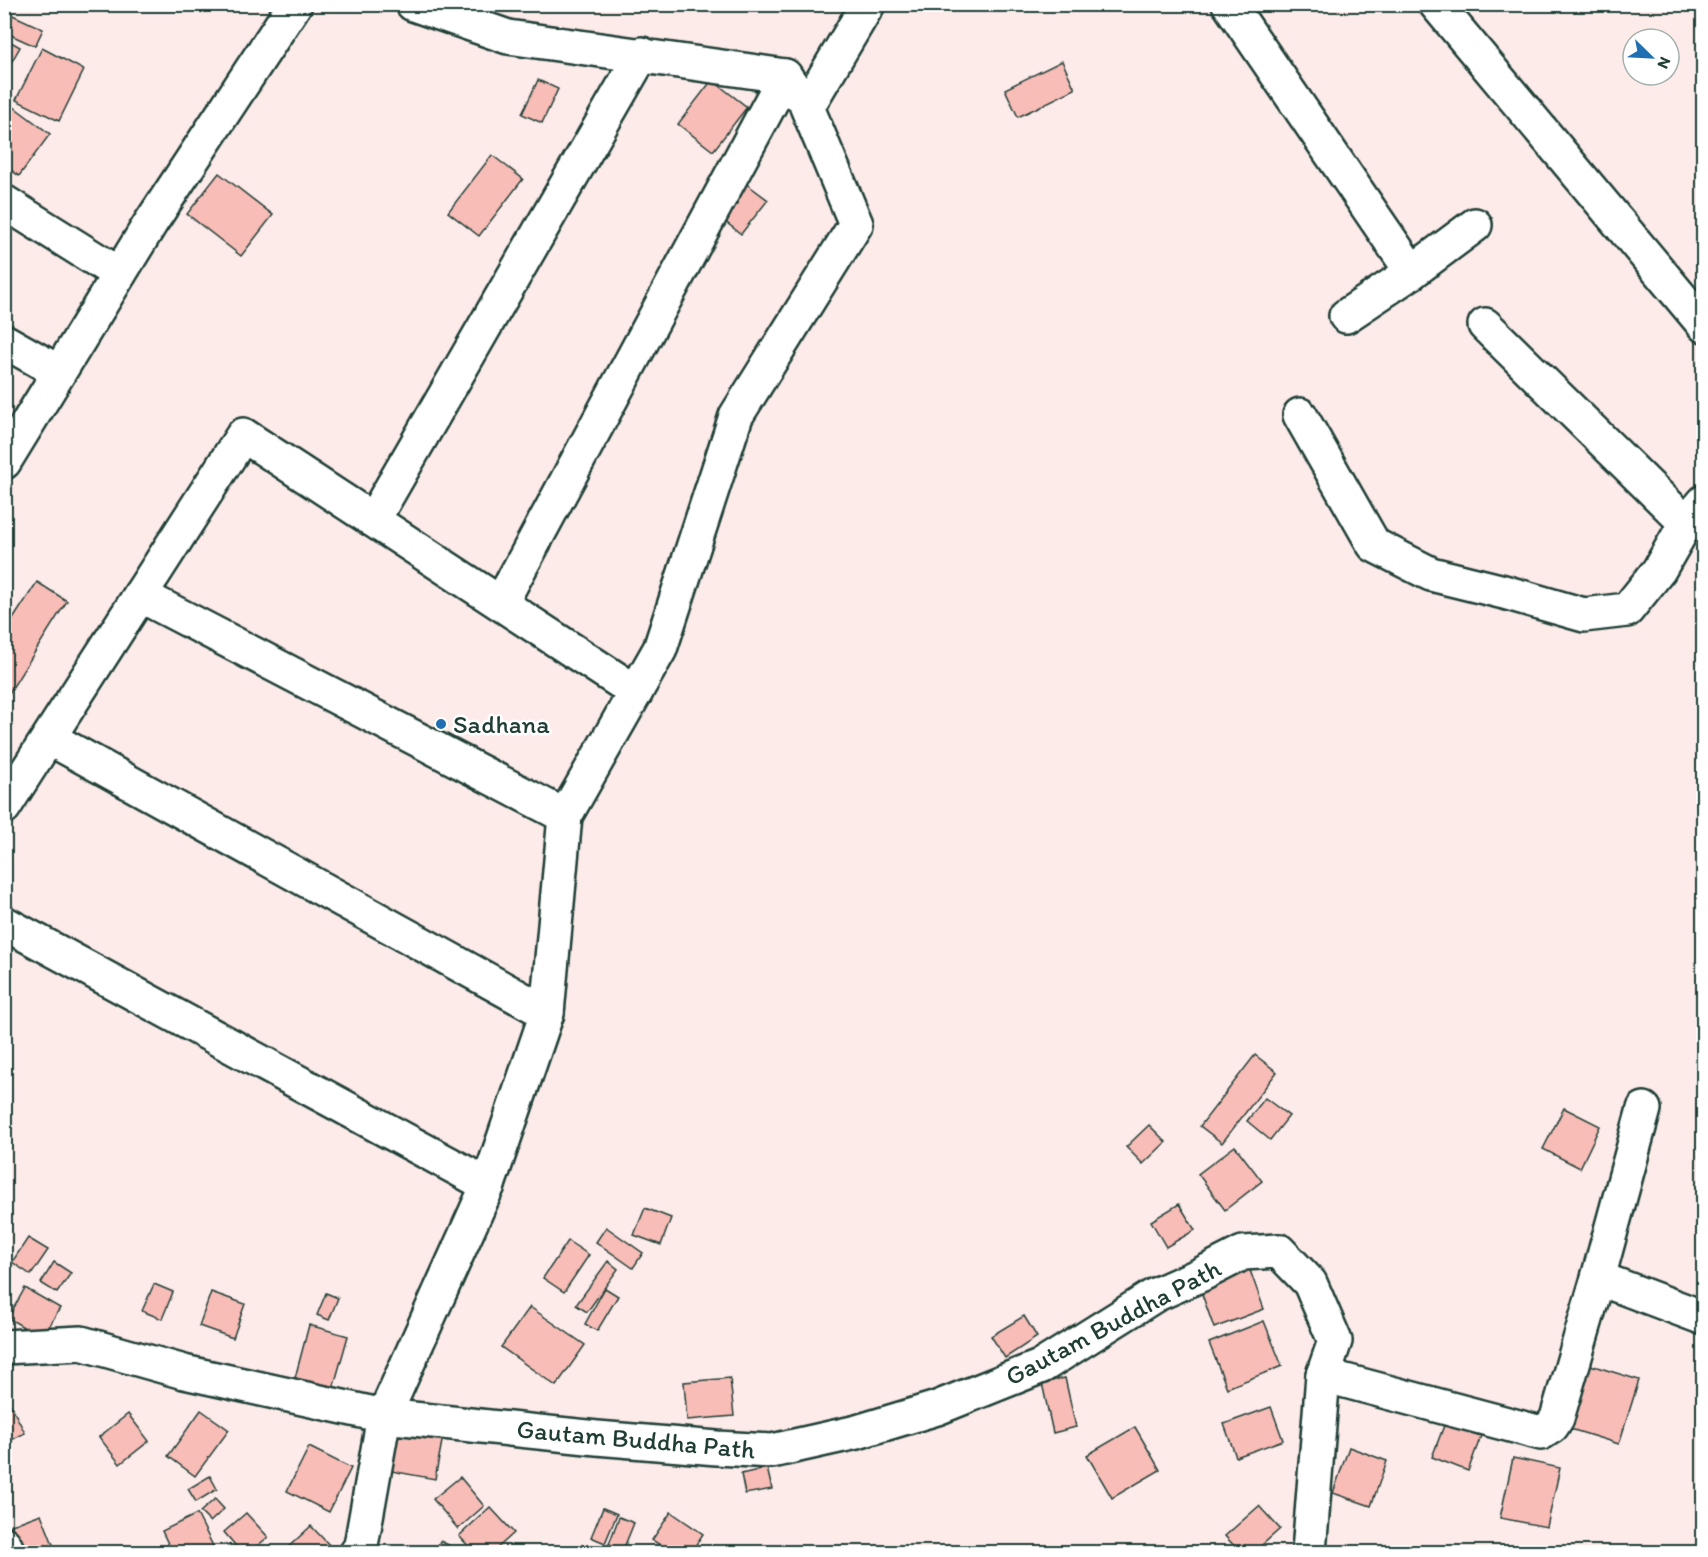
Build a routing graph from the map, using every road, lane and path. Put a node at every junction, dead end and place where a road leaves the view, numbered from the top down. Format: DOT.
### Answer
graph roads {
  1 [pos="296,4"];
  2 [pos="413,4"];
  3 [pos="868,4"];
  4 [pos="1229,4"];
  5 [pos="1436,4"];
  6 [pos="642,54"];
  7 [pos="785,76"];
  8 [pos="807,107"];
  9 [pos="4,202"];
  10 [pos="1475,225"];
  11 [pos="1412,272"];
  12 [pos="119,274"];
  13 [pos="1346,316"];
  14 [pos="1485,325"];
  15 [pos="1704,325"];
  16 [pos="4,341"];
  17 [pos="59,372"];
  18 [pos="1300,415"];
  19 [pos="6,458"];
  20 [pos="1695,512"];
  21 [pos="373,520"];
  22 [pos="140,596"];
  23 [pos="501,603"];
  24 [pos="636,692"];
  25 [pos="49,738"];
  26 [pos="4,807"];
  27 [pos="565,816"];
  28 [pos="4,923"];
  29 [pos="547,1013"];
  30 [pos="1644,1109"];
  31 [pos="488,1185"];
  32 [pos="1598,1278"];
  33 [pos="1704,1318"];
  34 [pos="4,1347"];
  35 [pos="1323,1375"];
  36 [pos="384,1416"];
  37 [pos="4,1545"];
  38 [pos="8,1552"];
  39 [pos="360,1552"];
  40 [pos="1309,1552"];
  1 -- 12 [label="street"];
  2 -- 6 [label="street"];
  3 -- 8 [label="street"];
  4 -- 11 [label="street"];
  5 -- 15 [label="street"];
  6 -- 7 [label="street"];
  6 -- 21 [label="street"];
  7 -- 8 [label="street"];
  7 -- 23 [label="street"];
  8 -- 24 [label="street"];
  9 -- 12 [label="street"];
  10 -- 11 [label="street"];
  11 -- 13 [label="street"];
  12 -- 17 [label="street"];
  14 -- 20 [label="street"];
  16 -- 17 [label="street"];
  17 -- 19 [label="street"];
  18 -- 20 [label="street"];
  21 -- 22 [label="street"];
  21 -- 23 [label="street"];
  22 -- 25 [label="street"];
  22 -- 27 [label="street"];
  23 -- 24 [label="street"];
  24 -- 27 [label="street"];
  25 -- 26 [label="street"];
  25 -- 29 [label="street"];
  27 -- 29 [label="street"];
  28 -- 31 [label="street"];
  29 -- 31 [label="street"];
  30 -- 32 [label="street"];
  31 -- 36 [label="street"];
  32 -- 33 [label="street"];
  32 -- 35 [label="street"];
  34 -- 36 [label="street, Gautam Buddha Path"];
  35 -- 36 [label="street, Gautam Buddha Path"];
  35 -- 40 [label="street, Gautam Buddha Path"];
  36 -- 39 [label="street"];
  37 -- 38 [label="street"];
}
